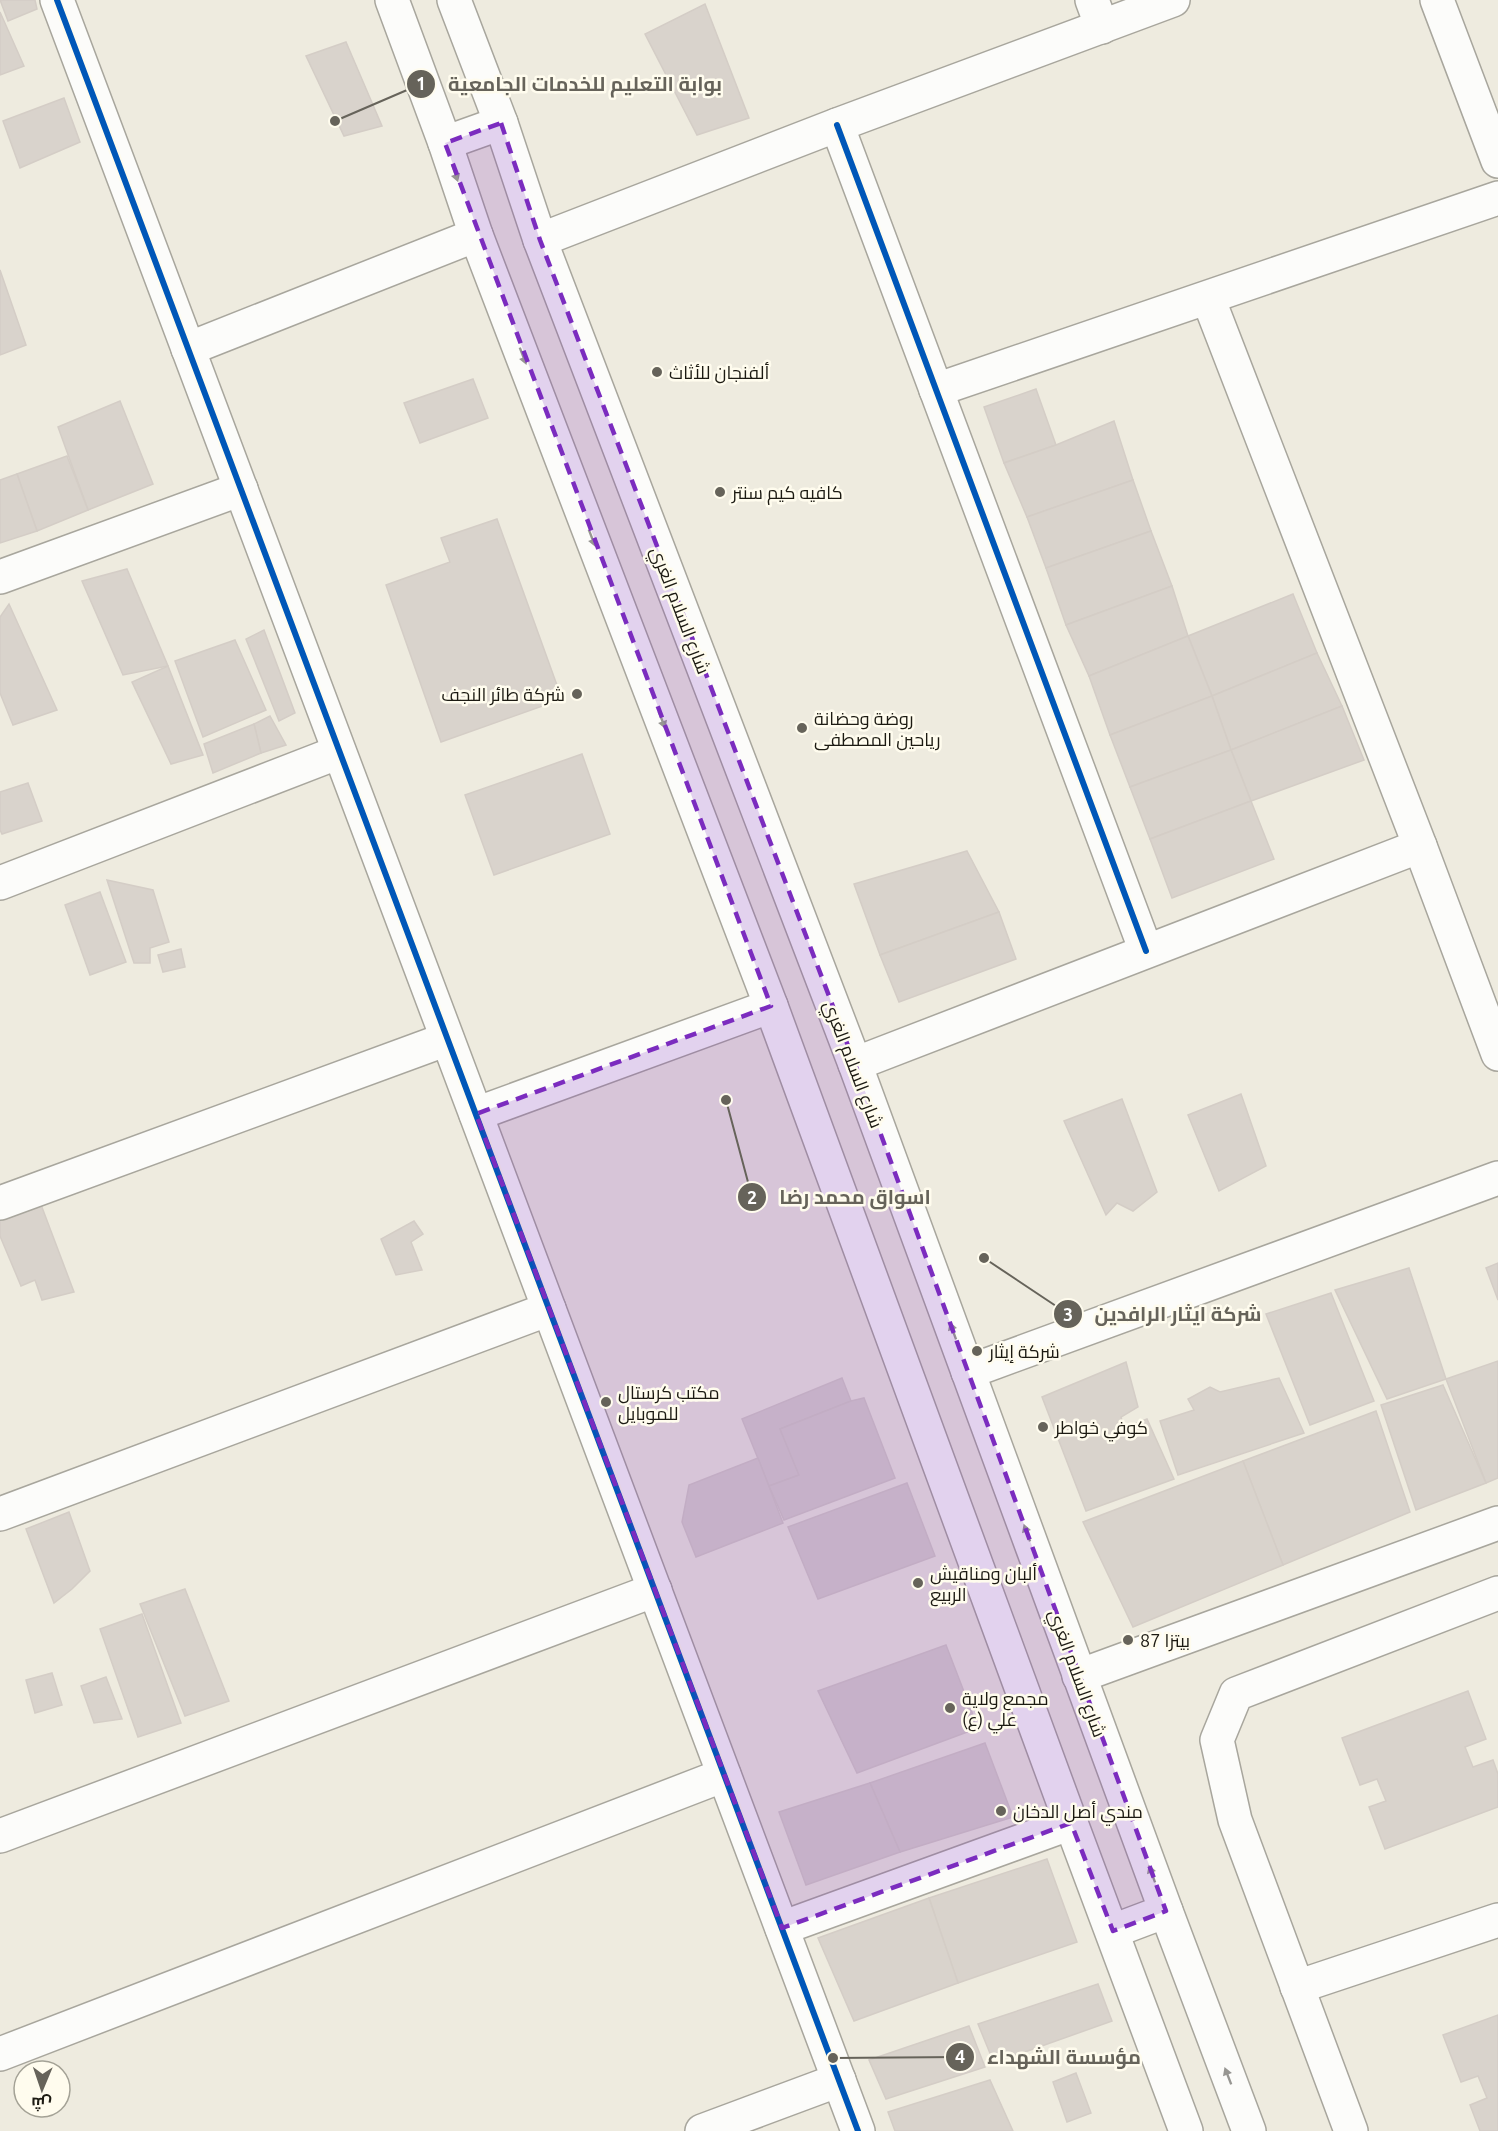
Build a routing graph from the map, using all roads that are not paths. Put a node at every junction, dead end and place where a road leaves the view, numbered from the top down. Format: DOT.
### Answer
graph roads {
  1 [pos="57,0"];
  2 [pos="392,0"];
  3 [pos="454,0"];
  4 [pos="1173,0"];
  5 [pos="1437,0"];
  6 [pos="1097,14"];
  7 [pos="501,123"];
  8 [pos="837,125"];
  9 [pos="445,142"];
  10 [pos="1498,161"];
  11 [pos="1498,198"];
  12 [pos="476,235"];
  13 [pos="540,240"];
  14 [pos="1208,298"];
  15 [pos="188,349"];
  16 [pos="936,390"];
  17 [pos="241,489"];
  18 [pos="0,577"];
  19 [pos="339,752"];
  20 [pos="1420,846"];
  21 [pos="0,884"];
  22 [pos="1146,951"];
  23 [pos="771,1006"];
  24 [pos="447,1039"];
  25 [pos="1498,1054"];
  26 [pos="855,1064"];
  27 [pos="476,1114"];
  28 [pos="1498,1178"];
  29 [pos="0,1203"];
  30 [pos="549,1309"];
  31 [pos="968,1372"];
  32 [pos="0,1514"];
  33 [pos="1498,1523"];
  34 [pos="655,1590"];
  35 [pos="1498,1593"];
  36 [pos="1079,1676"];
  37 [pos="724,1775"];
  38 [pos="1071,1823"];
  39 [pos="0,1836"];
  40 [pos="1166,1911"];
  41 [pos="1498,1920"];
  42 [pos="782,1928"];
  43 [pos="1113,1931"];
  44 [pos="1297,1987"];
  45 [pos="0,2054"];
  46 [pos="839,2080"];
  47 [pos="702,2131"];
  48 [pos="858,2131"];
  49 [pos="1186,2131"];
  50 [pos="1249,2131"];
  51 [pos="1351,2131"];
  1 -- 15 [label="street"];
  2 -- 9 [label="street"];
  3 -- 7 [label="street, شارع السلام الغري"];
  4 -- 6 [label="street"];
  5 -- 10 [label="street"];
  6 -- 8 [label="street"];
  7 -- 9 [label="street"];
  7 -- 13 [label="street, شارع السلام الغري"];
  8 -- 13 [label="street"];
  8 -- 16 [label="street"];
  9 -- 12 [label="street, one-way"];
  11 -- 14 [label="street"];
  12 -- 15 [label="street"];
  12 -- 23 [label="street, one-way"];
  13 -- 26 [label="street, شارع السلام الغري"];
  14 -- 16 [label="street"];
  14 -- 20 [label="street"];
  15 -- 17 [label="street"];
  16 -- 22 [label="street"];
  17 -- 18 [label="street"];
  17 -- 19 [label="street"];
  19 -- 21 [label="street"];
  19 -- 24 [label="street"];
  20 -- 22 [label="street"];
  20 -- 25 [label="street"];
  22 -- 26 [label="street"];
  23 -- 27 [label="street"];
  23 -- 38 [label="street"];
  24 -- 27 [label="street"];
  24 -- 29 [label="street"];
  31 -- 26 [label="street, شارع السلام الغري, one-way"];
  27 -- 30 [label="street"];
  28 -- 31 [label="street"];
  30 -- 32 [label="street"];
  30 -- 34 [label="street"];
  36 -- 31 [label="street, شارع السلام الغري, one-way"];
  33 -- 36 [label="street"];
  34 -- 37 [label="street"];
  34 -- 39 [label="street"];
  35 -- 44 [label="street"];
  40 -- 36 [label="street, شارع السلام الغري, one-way"];
  37 -- 42 [label="street"];
  37 -- 45 [label="street"];
  38 -- 42 [label="street"];
  38 -- 43 [label="street"];
  40 -- 43 [label="street"];
  50 -- 40 [label="street, شارع السلام الغري, one-way"];
  41 -- 44 [label="street"];
  42 -- 46 [label="street"];
  43 -- 49 [label="street"];
  44 -- 51 [label="street"];
  46 -- 47 [label="street"];
  46 -- 48 [label="street"];
}
